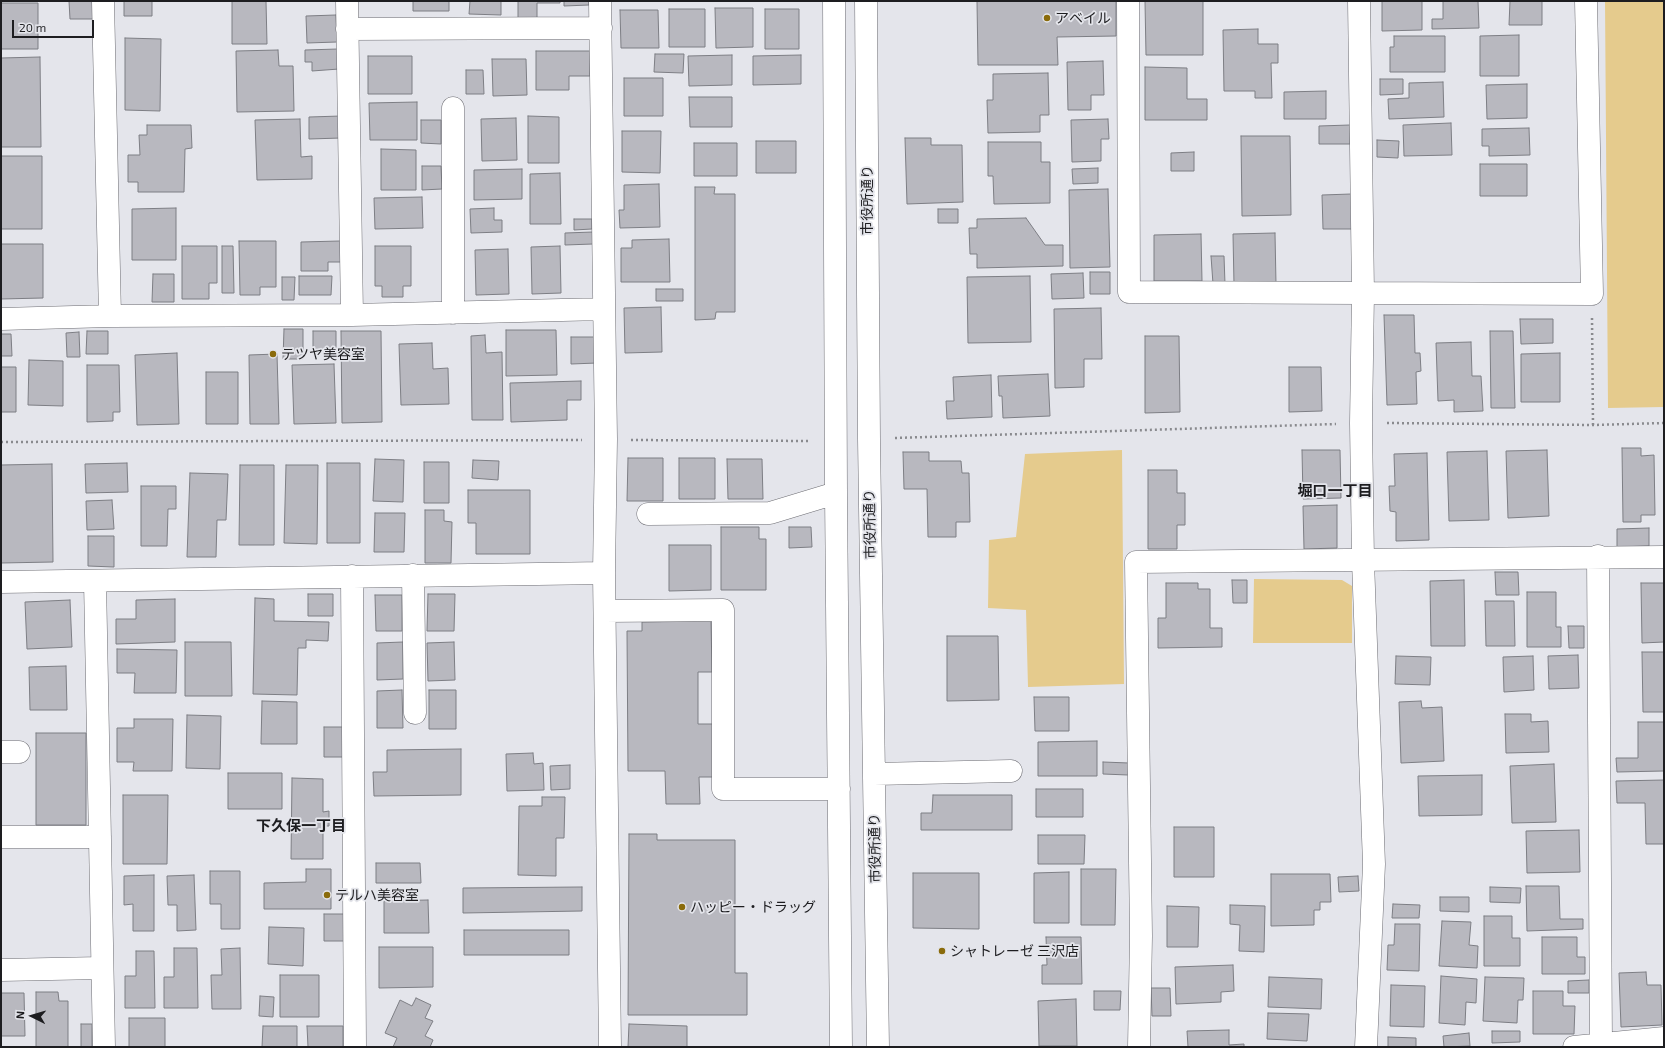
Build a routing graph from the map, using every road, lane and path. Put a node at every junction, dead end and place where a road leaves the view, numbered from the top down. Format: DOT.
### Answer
graph roads {
  1 [pos="103,1"];
  2 [pos="348,1"];
  3 [pos="600,1"];
  4 [pos="834,1"];
  5 [pos="866,1"];
  6 [pos="1128,1"];
  7 [pos="1359,1"];
  8 [pos="1586,1"];
  9 [pos="601,28"];
  10 [pos="347,29"];
  11 [pos="453,108"];
  12 [pos="1363,293"];
  13 [pos="1592,294"];
  14 [pos="604,309"];
  15 [pos="453,312"];
  16 [pos="352,315"];
  17 [pos="110,316"];
  18 [pos="1,319"];
  19 [pos="1361,423"];
  20 [pos="1664,423"];
  21 [pos="1593,425"];
  22 [pos="606,439"];
  23 [pos="869,439"];
  24 [pos="836,441"];
  25 [pos="1,442"];
  26 [pos="836,493"];
  27 [pos="648,514"];
  28 [pos="1598,556"];
  29 [pos="1664,557"];
  30 [pos="1363,561"];
  31 [pos="604,573"];
  32 [pos="413,575"];
  33 [pos="352,576"];
  34 [pos="95,581"];
  35 [pos="1,582"];
  36 [pos="605,610"];
  37 [pos="415,713"];
  38 [pos="1011,771"];
  39 [pos="874,774"];
  40 [pos="839,788"];
  41 [pos="1,837"];
  42 [pos="100,837"];
  43 [pos="102,968"];
  44 [pos="1,970"];
  45 [pos="1664,1038"];
  46 [pos="1601,1045"];
  47 [pos="104,1047"];
  48 [pos="355,1047"];
  49 [pos="610,1047"];
  50 [pos="841,1047"];
  51 [pos="878,1047"];
  52 [pos="1139,1047"];
  53 [pos="1366,1047"];
  54 [pos="1574,1047"];
  1 -- 17 [label="street"];
  2 -- 10 [label="street"];
  3 -- 9 [label="street"];
  4 -- 24 [label="street"];
  5 -- 23 [label="street, 市役所通り"];
  6 -- 12 [label="street"];
  7 -- 12 [label="street"];
  8 -- 13 [label="street"];
  9 -- 10 [label="street"];
  9 -- 14 [label="street"];
  10 -- 16 [label="street"];
  11 -- 15 [label="street"];
  12 -- 13 [label="street"];
  12 -- 19 [label="street"];
  13 -- 21 [label="path"];
  14 -- 15 [label="street"];
  14 -- 22 [label="street"];
  15 -- 16 [label="street"];
  16 -- 17 [label="street"];
  17 -- 18 [label="street"];
  19 -- 21 [label="path"];
  19 -- 23 [label="path"];
  19 -- 30 [label="street"];
  20 -- 21 [label="path"];
  22 -- 24 [label="path"];
  22 -- 25 [label="path"];
  22 -- 31 [label="street"];
  23 -- 39 [label="street, 市役所通り"];
  24 -- 26 [label="street"];
  26 -- 27 [label="street"];
  26 -- 40 [label="street"];
  28 -- 29 [label="street"];
  28 -- 30 [label="street"];
  28 -- 46 [label="street"];
  30 -- 52 [label="street"];
  30 -- 53 [label="street"];
  31 -- 32 [label="street"];
  31 -- 36 [label="street"];
  32 -- 33 [label="street"];
  32 -- 37 [label="street"];
  33 -- 34 [label="street"];
  33 -- 48 [label="street"];
  34 -- 35 [label="street"];
  34 -- 42 [label="street"];
  36 -- 40 [label="street"];
  36 -- 49 [label="street"];
  38 -- 39 [label="street"];
  39 -- 51 [label="street, 市役所通り"];
  40 -- 50 [label="street"];
  41 -- 42 [label="street"];
  42 -- 43 [label="street"];
  43 -- 44 [label="street"];
  43 -- 47 [label="street"];
  45 -- 46 [label="street"];
  46 -- 54 [label="street"];
}
